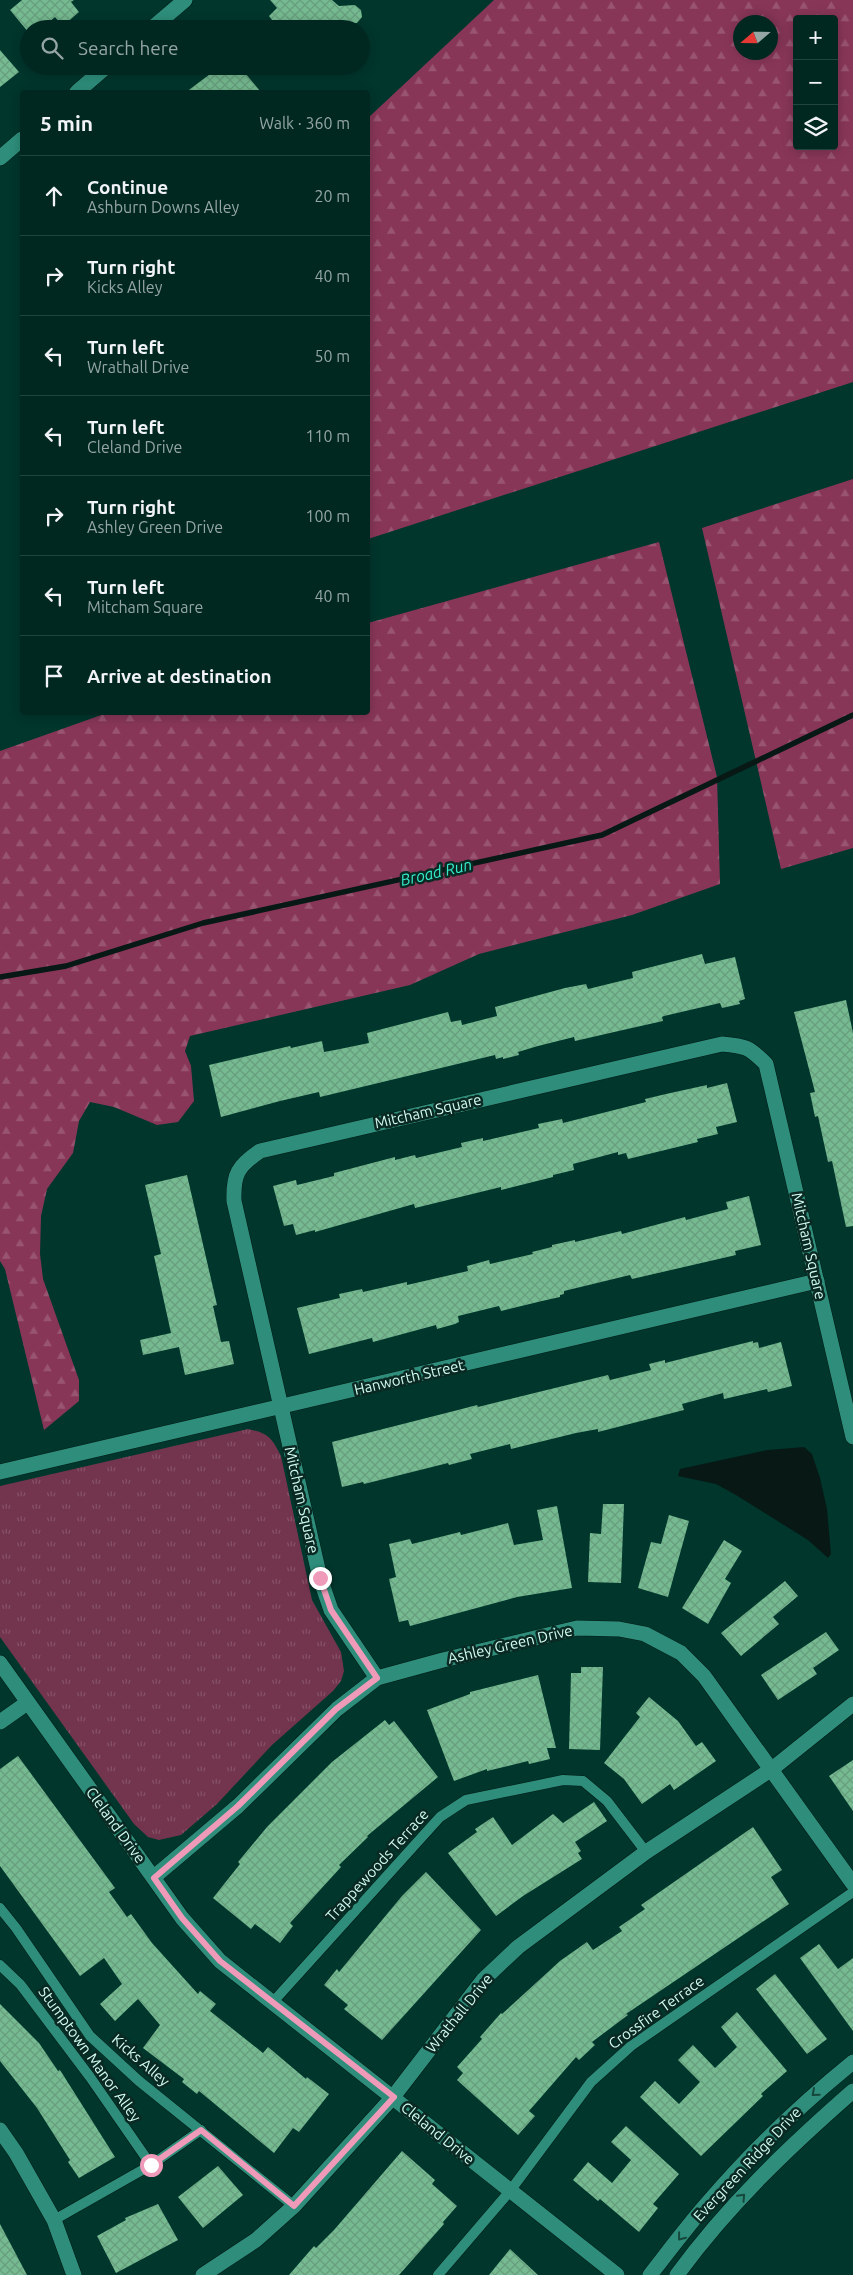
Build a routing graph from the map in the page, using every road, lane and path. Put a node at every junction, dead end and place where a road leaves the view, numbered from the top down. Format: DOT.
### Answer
graph roads {
  1 [pos="185,0"];
  2 [pos="162,20"];
  3 [pos="97,75"];
  4 [pos="79,90"];
  5 [pos="20,141"];
  6 [pos="0,158"];
  7 [pos="817,1281"];
  8 [pos="280,1407"];
  9 [pos="853,1437"];
  10 [pos="0,1472"];
  11 [pos="0,1664"];
  12 [pos="377,1678"];
  13 [pos="27,1703"];
  14 [pos="853,1704"];
  15 [pos="0,1722"];
  16 [pos="772,1769"];
  17 [pos="646,1852"];
  18 [pos="154,1878"];
  19 [pos="853,1884"];
  20 [pos="853,1892"];
  21 [pos="0,1908"];
  22 [pos="0,1965"];
  23 [pos="272,2003"];
  24 [pos="853,2062"];
  25 [pos="853,2091"];
  26 [pos="394,2097"];
  27 [pos="0,2130"];
  28 [pos="201,2130"];
  29 [pos="151,2165"];
  30 [pos="510,2191"];
  31 [pos="294,2206"];
  32 [pos="54,2220"];
  33 [pos="74,2275"];
  34 [pos="203,2275"];
  35 [pos="438,2275"];
  36 [pos="617,2275"];
  37 [pos="650,2275"];
  38 [pos="677,2275"];
  1 -- 2 [label="street"];
  3 -- 4 [label="street"];
  5 -- 6 [label="street"];
  7 -- 8 [label="street, Hanworth Street"];
  7 -- 8 [label="street, Mitcham Square"];
  7 -- 9 [label="street, Mitcham Square"];
  8 -- 10 [label="street, Hanworth Street"];
  8 -- 12 [label="street, Mitcham Square"];
  11 -- 13 [label="street, Cleland Drive"];
  12 -- 16 [label="street, Ashley Green Drive"];
  12 -- 18 [label="street, Ashley Green Drive"];
  13 -- 15 [label="street"];
  13 -- 18 [label="street, Cleland Drive"];
  14 -- 16 [label="street"];
  16 -- 17 [label="street, Wrathall Drive"];
  16 -- 19 [label="street, Ashley Green Drive"];
  17 -- 23 [label="lane, Trappewoods Terrace"];
  17 -- 26 [label="street, Wrathall Drive"];
  18 -- 23 [label="street, Cleland Drive"];
  20 -- 30 [label="lane, Crossfire Terrace"];
  21 -- 28 [label="lane, Kicks Alley"];
  22 -- 29 [label="lane, Stumptown Manor Alley"];
  23 -- 26 [label="street, Cleland Drive"];
  24 -- 37 [label="street, Evergreen Ridge Drive, one-way"];
  38 -- 25 [label="street, Evergreen Ridge Drive, one-way"];
  26 -- 30 [label="street, Cleland Drive"];
  26 -- 31 [label="street, Wrathall Drive"];
  27 -- 32 [label="street"];
  28 -- 29 [label="lane"];
  28 -- 31 [label="lane, Kicks Alley"];
  29 -- 32 [label="lane"];
  30 -- 35 [label="lane, Crossfire Terrace"];
  30 -- 36 [label="street, Cleland Drive"];
  31 -- 34 [label="street, Wrathall Drive"];
  32 -- 33 [label="street"];
}
